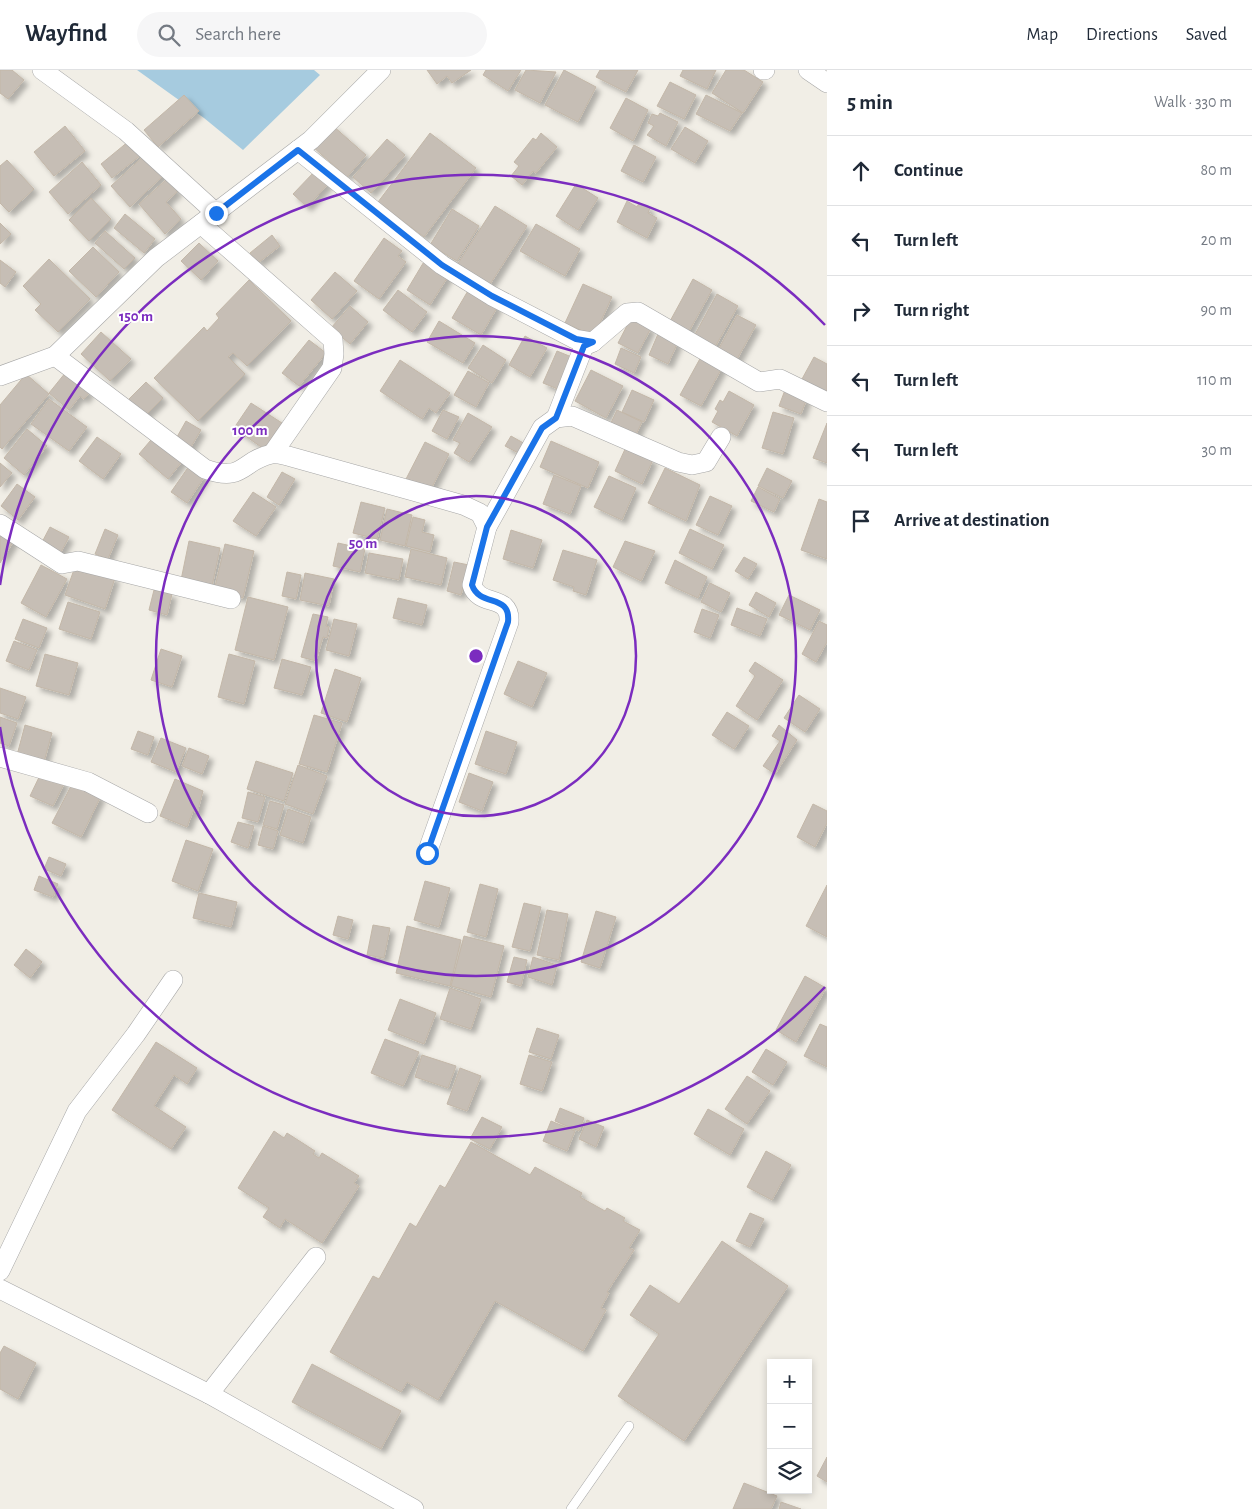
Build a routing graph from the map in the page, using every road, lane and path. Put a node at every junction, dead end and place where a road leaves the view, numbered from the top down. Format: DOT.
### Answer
graph roads {
  1 [pos="42,70"];
  2 [pos="381,70"];
  3 [pos="808,70"];
  4 [pos="827,83"];
  5 [pos="298,150"];
  6 [pos="209,219"];
  7 [pos="593,342"];
  8 [pos="55,356"];
  9 [pos="0,376"];
  10 [pos="827,402"];
  11 [pos="556,418"];
  12 [pos="721,437"];
  13 [pos="273,453"];
  14 [pos="0,524"];
  15 [pos="487,527"];
  16 [pos="231,599"];
  17 [pos="0,757"];
  18 [pos="148,813"];
  19 [pos="427,853"];
  20 [pos="173,980"];
  21 [pos="316,1257"];
  22 [pos="0,1271"];
  23 [pos="0,1289"];
  24 [pos="209,1394"];
  25 [pos="629,1426"];
  26 [pos="414,1509"];
  27 [pos="572,1509"];
  1 -- 6 [label="street"];
  2 -- 5 [label="street"];
  3 -- 4 [label="street"];
  5 -- 6 [label="street"];
  5 -- 7 [label="street"];
  6 -- 8 [label="street"];
  6 -- 13 [label="street"];
  7 -- 10 [label="street"];
  7 -- 11 [label="street"];
  8 -- 9 [label="street"];
  8 -- 13 [label="street"];
  11 -- 12 [label="street"];
  11 -- 15 [label="street"];
  13 -- 15 [label="street"];
  14 -- 16 [label="street"];
  15 -- 19 [label="street"];
  17 -- 18 [label="street"];
  20 -- 22 [label="street"];
  21 -- 24 [label="street"];
  23 -- 24 [label="street"];
  24 -- 26 [label="street"];
  25 -- 27 [label="lane"];
}
